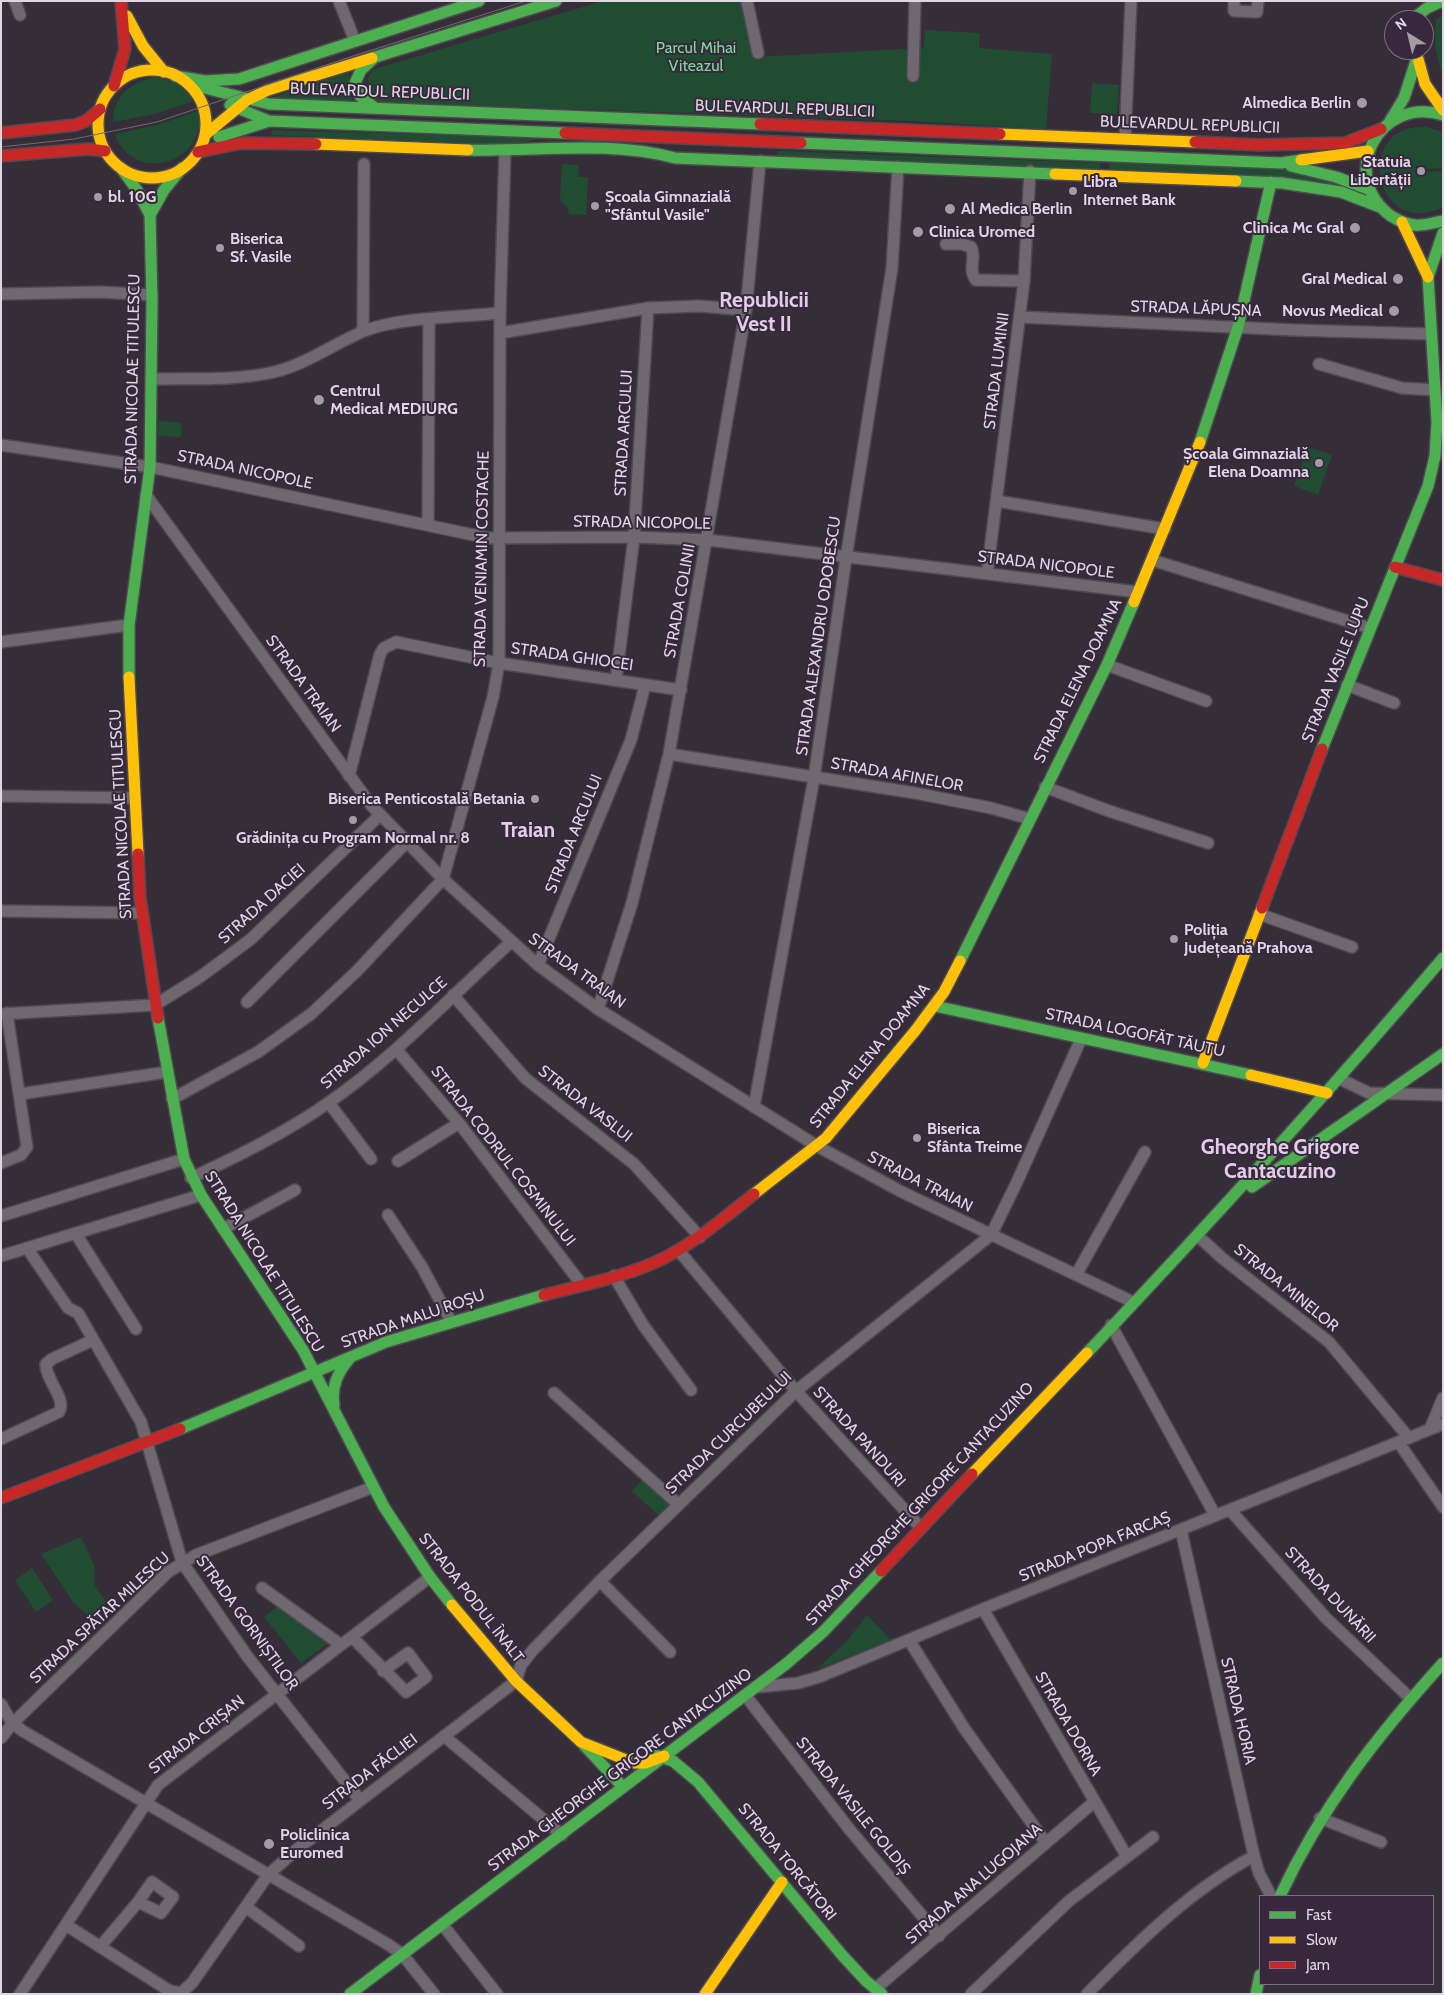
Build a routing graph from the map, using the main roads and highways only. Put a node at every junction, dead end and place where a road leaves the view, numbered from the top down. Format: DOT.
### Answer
graph roads {
  1 [pos="479,1"];
  2 [pos="556,1"];
  3 [pos="1442,1"];
  4 [pos="121,2"];
  5 [pos="1424,10"];
  6 [pos="375,57"];
  7 [pos="1415,60"];
  8 [pos="1419,60"];
  9 [pos="170,74"];
  10 [pos="188,84"];
  11 [pos="114,86"];
  12 [pos="196,94"];
  13 [pos="248,100"];
  14 [pos="237,107"];
  15 [pos="375,108"];
  16 [pos="100,110"];
  17 [pos="1443,110"];
  18 [pos="1443,115"];
  19 [pos="269,121"];
  20 [pos="1390,121"];
  21 [pos="1381,129"];
  22 [pos="1,133"];
  23 [pos="202,143"];
  24 [pos="1368,151"];
  25 [pos="105,152"];
  26 [pos="1,156"];
  27 [pos="1281,163"];
  28 [pos="120,168"];
  29 [pos="182,168"];
  30 [pos="1270,182"];
  31 [pos="1368,189"];
  32 [pos="1380,207"];
  33 [pos="150,215"];
  34 [pos="1443,221"];
  35 [pos="1402,222"];
  36 [pos="1443,233"];
  37 [pos="1428,277"];
  38 [pos="1438,398"];
  39 [pos="1440,422"];
  40 [pos="1440,441"];
  41 [pos="1395,567"];
  42 [pos="1443,580"];
  43 [pos="1443,958"];
  44 [pos="935,1006"];
  45 [pos="1443,1054"];
  46 [pos="1203,1063"];
  47 [pos="1328,1093"];
  48 [pos="817,1146"];
  49 [pos="1226,1206"];
  50 [pos="351,1356"];
  51 [pos="314,1372"];
  52 [pos="336,1415"];
  53 [pos="1,1498"];
  54 [pos="1443,1662"];
  55 [pos="563,1725"];
  56 [pos="581,1742"];
  57 [pos="664,1756"];
  58 [pos="623,1787"];
  59 [pos="782,1882"];
  60 [pos="1281,1895"];
  61 [pos="1259,1979"];
  62 [pos="879,1991"];
  63 [pos="350,1994"];
  64 [pos="705,1994"];
  65 [pos="1256,1994"];
  1 -- 9 [label="main road"];
  2 -- 6 [label="main road"];
  3 -- 5 [label="main road"];
  4 -- 9 [label="main road"];
  4 -- 11 [label="main road"];
  6 -- 13 [label="main road"];
  6 -- 15 [label="main road"];
  7 -- 20 [label="main road"];
  8 -- 17 [label="main road"];
  9 -- 10 [label="main road"];
  9 -- 11 [label="main road"];
  10 -- 12 [label="main road"];
  10 -- 13 [label="main road, BULEVARDUL REPUBLICII"];
  11 -- 16 [label="main road"];
  12 -- 14 [label="main road, BULEVARDUL REPUBLICII"];
  12 -- 23 [label="main road"];
  13 -- 14 [label="main road"];
  13 -- 15 [label="main road, BULEVARDUL REPUBLICII"];
  14 -- 19 [label="main road, BULEVARDUL REPUBLICII"];
  14 -- 23 [label="main road"];
  15 -- 21 [label="main road, BULEVARDUL REPUBLICII"];
  16 -- 22 [label="main road"];
  16 -- 25 [label="main road"];
  18 -- 20 [label="main road"];
  19 -- 23 [label="main road, BULEVARDUL REPUBLICII"];
  19 -- 27 [label="main road, BULEVARDUL REPUBLICII"];
  20 -- 21 [label="main road"];
  21 -- 24 [label="main road"];
  23 -- 29 [label="main road"];
  23 -- 30 [label="main road"];
  24 -- 27 [label="main road, BULEVARDUL REPUBLICII"];
  24 -- 31 [label="main road"];
  25 -- 26 [label="main road"];
  25 -- 28 [label="main road"];
  27 -- 31 [label="main road, BULEVARDUL REPUBLICII"];
  28 -- 29 [label="main road"];
  28 -- 33 [label="main road, STRADA NICOLAE TITULESCU"];
  29 -- 33 [label="main road"];
  30 -- 32 [label="main road"];
  30 -- 44 [label="main road, STRADA ELENA DOAMNA"];
  31 -- 32 [label="main road"];
  32 -- 35 [label="main road"];
  33 -- 51 [label="main road, STRADA NICOLAE TITULESCU"];
  34 -- 35 [label="main road"];
  35 -- 37 [label="main road, STRADA VASILE LUPU"];
  36 -- 37 [label="main road, STRADA VASILE LUPU"];
  37 -- 38 [label="main road, STRADA VASILE LUPU"];
  38 -- 39 [label="main road, STRADA VASILE LUPU"];
  39 -- 40 [label="main road, STRADA VASILE LUPU"];
  40 -- 41 [label="main road, STRADA VASILE LUPU"];
  41 -- 42 [label="main road"];
  41 -- 46 [label="main road, STRADA VASILE LUPU"];
  43 -- 47 [label="main road, STRADA GHEORGHE GRIGORE CANTACUZINO"];
  44 -- 46 [label="main road, STRADA LOGOFĂT TĂUTU"];
  44 -- 48 [label="main road, STRADA ELENA DOAMNA"];
  45 -- 49 [label="main road"];
  46 -- 47 [label="main road, STRADA LOGOFĂT TĂUTU"];
  47 -- 49 [label="main road, STRADA GHEORGHE GRIGORE CANTACUZINO"];
  48 -- 50 [label="main road, STRADA MALU ROȘU"];
  49 -- 57 [label="main road, STRADA GHEORGHE GRIGORE CANTACUZINO"];
  50 -- 51 [label="main road, STRADA MALU ROȘU"];
  50 -- 52 [label="main road"];
  51 -- 52 [label="main road, STRADA PODUL ÎNALT"];
  51 -- 53 [label="main road, STRADA MALU ROȘU"];
  52 -- 55 [label="main road, STRADA PODUL ÎNALT"];
  54 -- 60 [label="main road"];
  55 -- 56 [label="main road, STRADA PODUL ÎNALT"];
  55 -- 57 [label="main road, STRADA PODUL ÎNALT"];
  56 -- 57 [label="main road, STRADA PODUL ÎNALT"];
  56 -- 58 [label="main road"];
  57 -- 58 [label="main road, STRADA GHEORGHE GRIGORE CANTACUZINO"];
  57 -- 59 [label="main road, STRADA TORCĂTORI"];
  58 -- 63 [label="main road, STRADA GHEORGHE GRIGORE CANTACUZINO"];
  59 -- 62 [label="main road, STRADA TORCĂTORI"];
  59 -- 64 [label="main road"];
  61 -- 65 [label="main road"];
}
